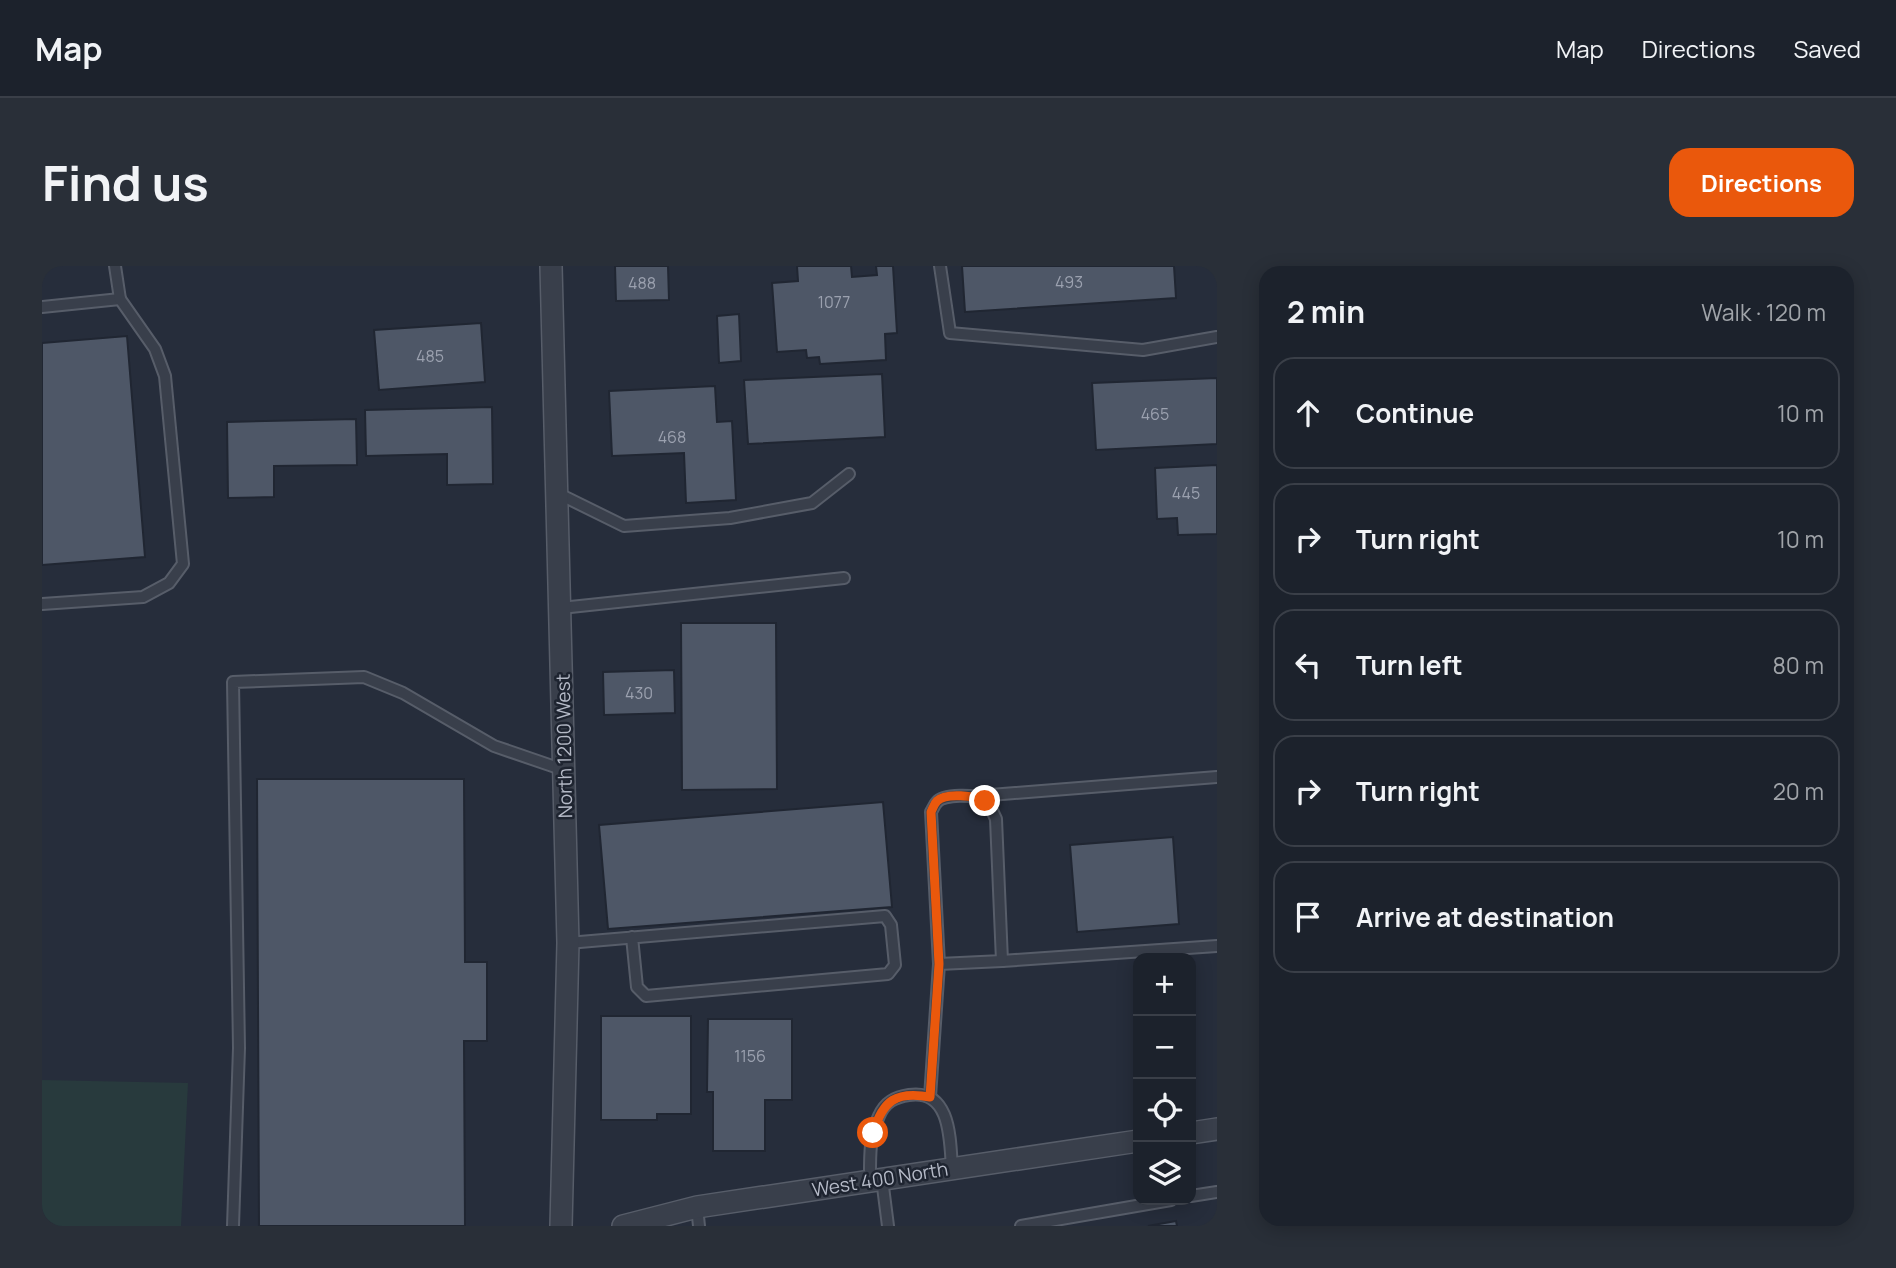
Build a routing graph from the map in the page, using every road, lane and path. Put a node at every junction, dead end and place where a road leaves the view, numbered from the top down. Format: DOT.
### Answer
graph roads {
  1 [pos="115,266"];
  2 [pos="551,266"];
  3 [pos="940,266"];
  4 [pos="120,299"];
  5 [pos="42,307"];
  6 [pos="1217,337"];
  7 [pos="849,474"];
  8 [pos="557,493"];
  9 [pos="844,578"];
  10 [pos="42,604"];
  11 [pos="561,608"];
  12 [pos="564,770"];
  13 [pos="1217,777"];
  14 [pos="975,796"];
  15 [pos="632,937"];
  16 [pos="568,943"];
  17 [pos="1217,946"];
  18 [pos="1002,961"];
  19 [pos="939,964"];
  20 [pos="930,1097"];
  21 [pos="1217,1129"];
  22 [pos="1196,1132"];
  23 [pos="1133,1142"];
  24 [pos="952,1169"];
  25 [pos="876,1180"];
  26 [pos="1217,1192"];
  27 [pos="1196,1195"];
  28 [pos="1142,1205"];
  29 [pos="698,1217"];
  30 [pos="233,1226"];
  31 [pos="561,1226"];
  32 [pos="623,1226"];
  33 [pos="888,1226"];
  34 [pos="1021,1226"];
  1 -- 4 [label="lane"];
  2 -- 8 [label="street, North 1200 West"];
  3 -- 6 [label="lane"];
  4 -- 5 [label="lane"];
  4 -- 10 [label="lane"];
  7 -- 8 [label="lane"];
  8 -- 11 [label="street, North 1200 West"];
  9 -- 11 [label="lane"];
  11 -- 12 [label="street, North 1200 West"];
  12 -- 16 [label="street, North 1200 West"];
  12 -- 30 [label="lane"];
  13 -- 14 [label="lane"];
  14 -- 18 [label="lane"];
  14 -- 19 [label="lane"];
  15 -- 15 [label="lane"];
  15 -- 16 [label="lane"];
  16 -- 31 [label="street, North 1200 West"];
  17 -- 18 [label="lane"];
  18 -- 19 [label="lane"];
  19 -- 20 [label="lane"];
  20 -- 24 [label="lane"];
  20 -- 25 [label="lane"];
  21 -- 22 [label="street"];
  23 -- 24 [label="street, West 400 North"];
  24 -- 25 [label="street, West 400 North"];
  25 -- 29 [label="street, West 400 North"];
  25 -- 33 [label="lane"];
  26 -- 27 [label="lane"];
  28 -- 34 [label="lane"];
  29 -- 32 [label="street, West 400 North"];
}
